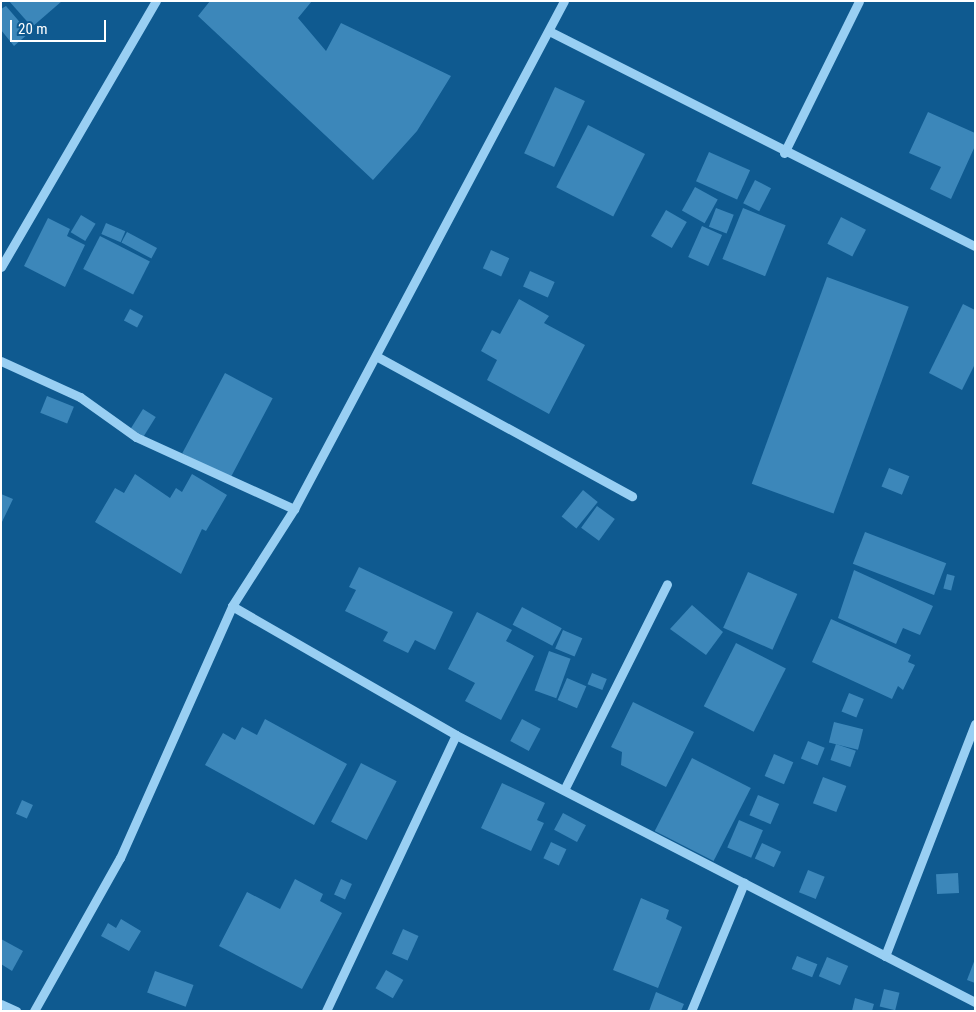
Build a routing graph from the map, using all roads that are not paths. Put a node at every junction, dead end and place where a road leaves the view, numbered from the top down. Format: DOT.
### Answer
graph roads {
  1 [pos="156,1"];
  2 [pos="564,1"];
  3 [pos="860,1"];
  4 [pos="549,31"];
  5 [pos="784,153"];
  6 [pos="975,246"];
  7 [pos="1,267"];
  8 [pos="376,356"];
  9 [pos="1,361"];
  10 [pos="632,496"];
  11 [pos="294,509"];
  12 [pos="667,584"];
  13 [pos="232,606"];
  14 [pos="975,724"];
  15 [pos="456,735"];
  16 [pos="564,790"];
  17 [pos="744,883"];
  18 [pos="885,956"];
  19 [pos="975,1002"];
  20 [pos="1,1004"];
  21 [pos="16,1011"];
  22 [pos="34,1011"];
  23 [pos="326,1011"];
  24 [pos="691,1011"];
  1 -- 7 [label="street"];
  2 -- 4 [label="street"];
  3 -- 5 [label="street"];
  4 -- 5 [label="street"];
  4 -- 8 [label="street"];
  5 -- 6 [label="street"];
  8 -- 10 [label="street"];
  8 -- 11 [label="street"];
  9 -- 11 [label="street"];
  11 -- 13 [label="street"];
  12 -- 16 [label="street"];
  13 -- 15 [label="street"];
  13 -- 22 [label="street"];
  14 -- 18 [label="street"];
  15 -- 16 [label="street"];
  15 -- 23 [label="street"];
  16 -- 17 [label="street"];
  17 -- 18 [label="street"];
  17 -- 24 [label="street"];
  18 -- 19 [label="street"];
  20 -- 21 [label="street"];
}
